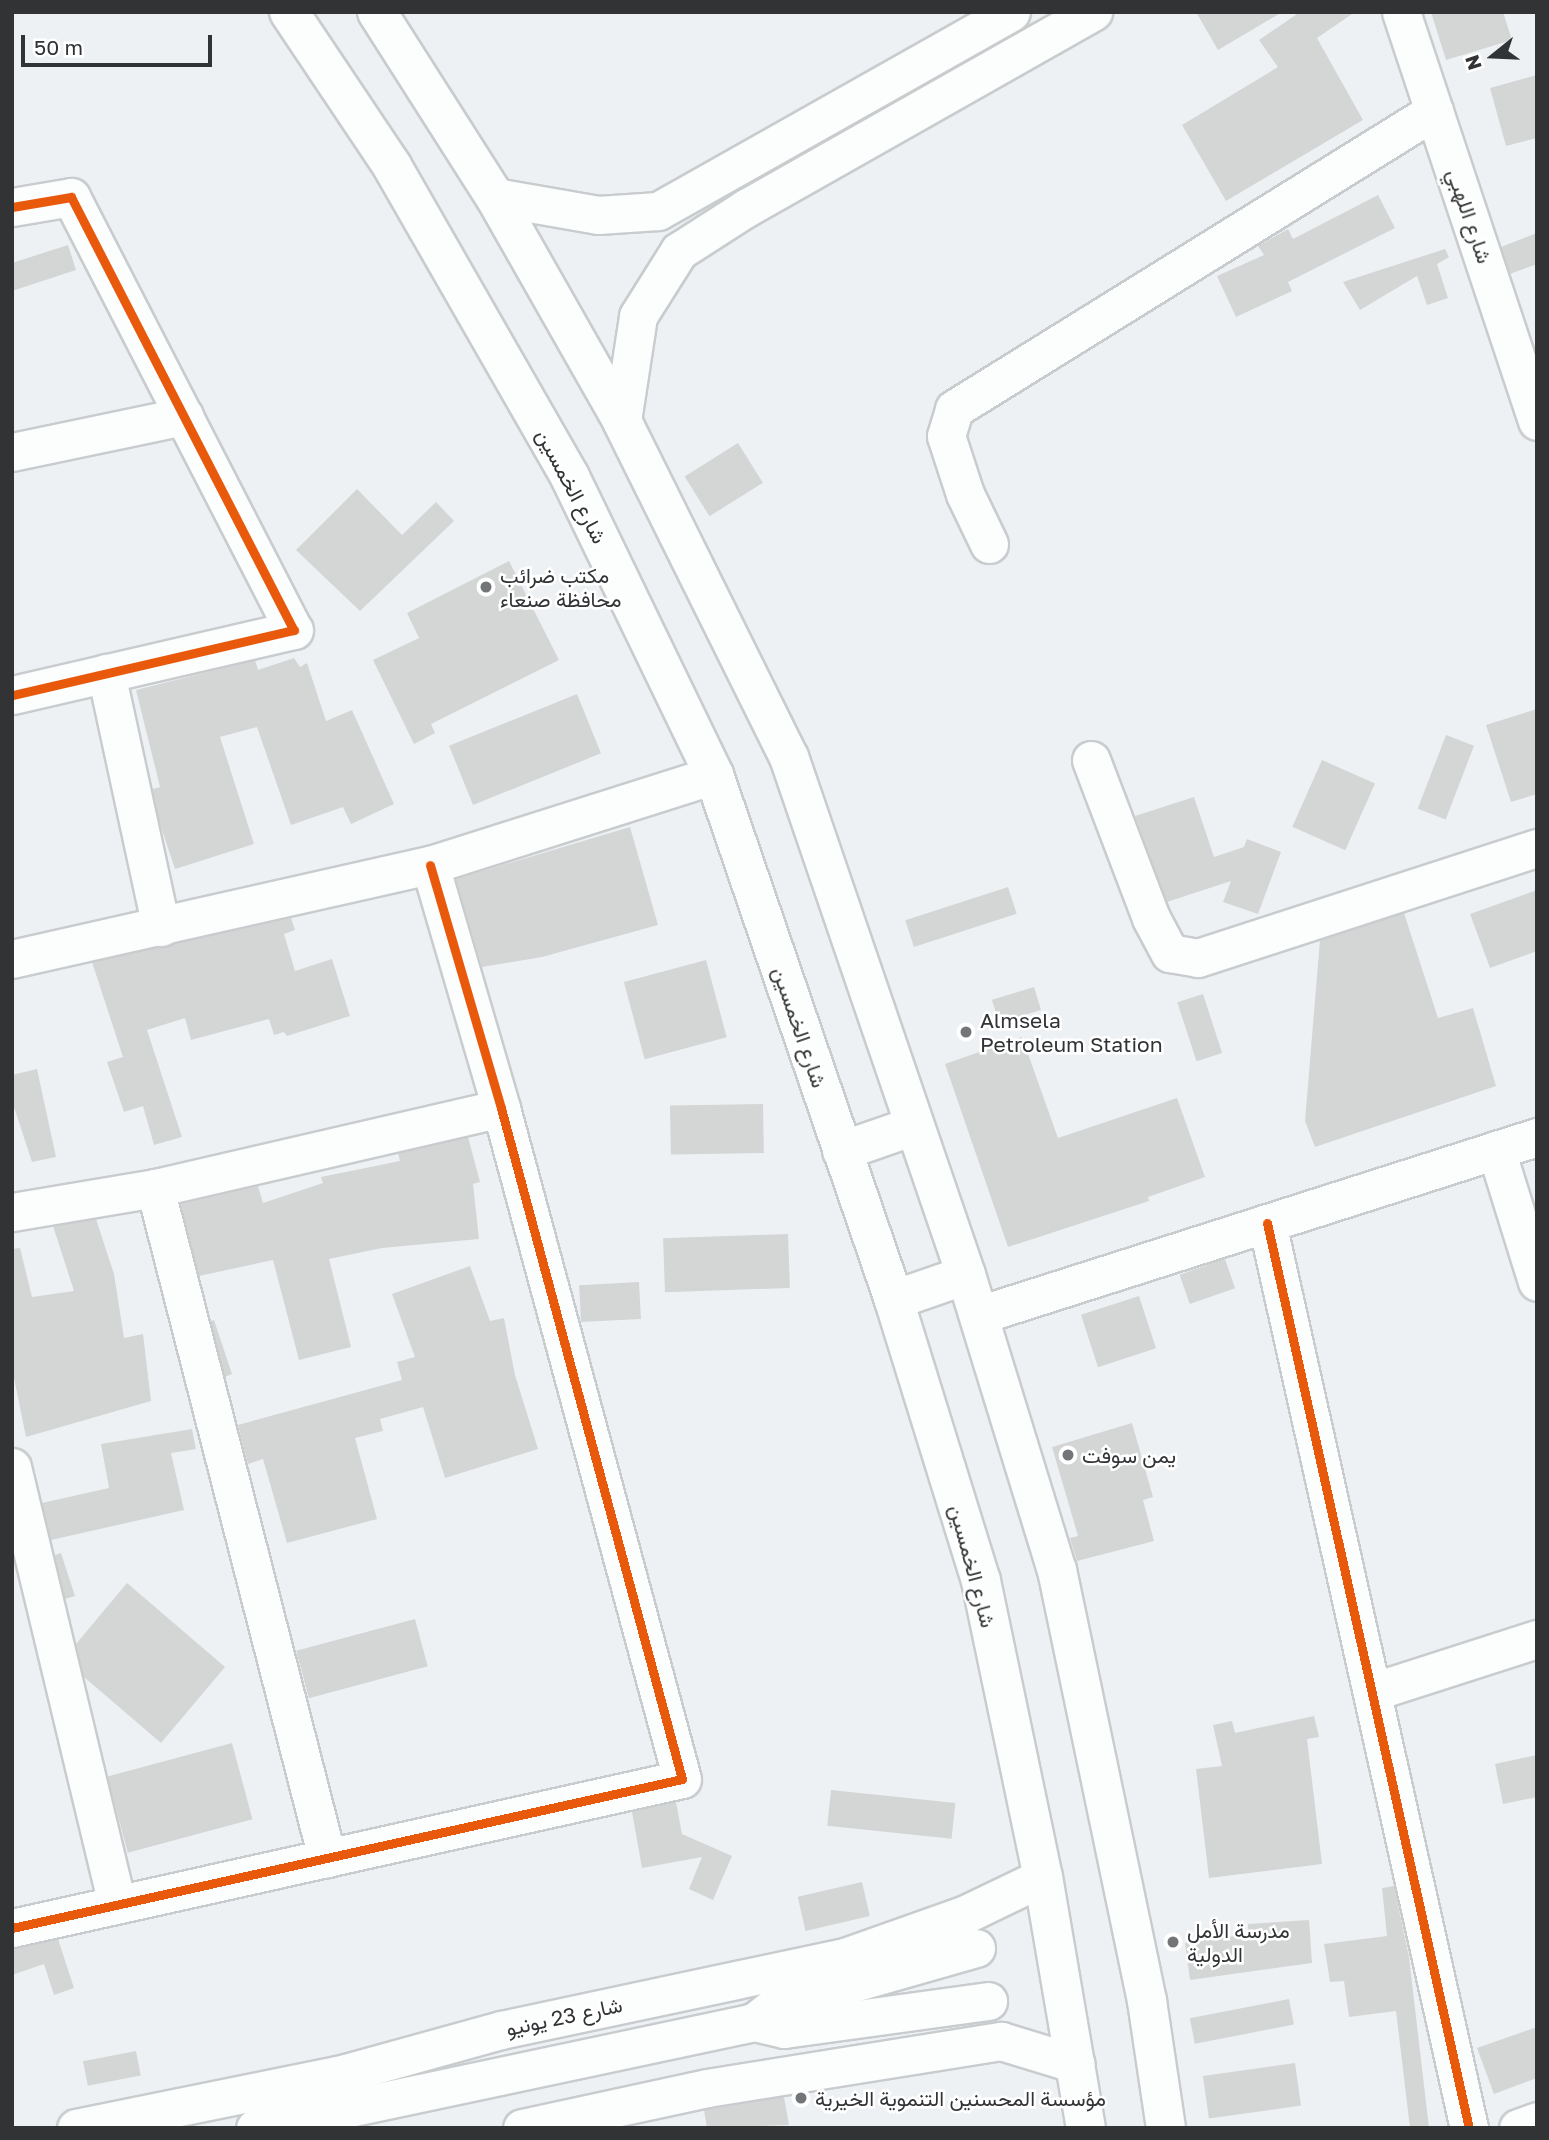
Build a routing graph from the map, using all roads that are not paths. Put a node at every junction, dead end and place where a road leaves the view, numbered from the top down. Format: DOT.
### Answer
graph roads {
  1 [pos="289,12"];
  2 [pos="377,12"];
  3 [pos="1011,12"];
  4 [pos="1093,12"];
  5 [pos="1401,12"];
  6 [pos="1434,111"];
  7 [pos="495,197"];
  8 [pos="12,207"];
  9 [pos="658,211"];
  10 [pos="679,251"];
  11 [pos="1528,359"];
  12 [pos="184,416"];
  13 [pos="622,421"];
  14 [pos="1537,421"];
  15 [pos="12,452"];
  16 [pos="989,544"];
  17 [pos="106,673"];
  18 [pos="12,695"];
  19 [pos="1090,760"];
  20 [pos="714,775"];
  21 [pos="1537,848"];
  22 [pos="430,865"];
  23 [pos="161,927"];
  24 [pos="12,959"];
  25 [pos="501,1108"];
  26 [pos="914,1126"];
  27 [pos="1537,1137"];
  28 [pos="1496,1150"];
  29 [pos="842,1151"];
  30 [pos="155,1188"];
  31 [pos="12,1212"];
  32 [pos="1268,1223"];
  33 [pos="966,1275"];
  34 [pos="1537,1282"];
  35 [pos="894,1300"];
  36 [pos="979,1315"];
  37 [pos="12,1467"];
  38 [pos="1537,1639"];
  39 [pos="1372,1692"];
  40 [pos="327,1858"];
  41 [pos="1043,1877"];
  42 [pos="117,1905"];
  43 [pos="12,1928"];
  44 [pos="971,1931"];
  45 [pos="988,2001"];
  46 [pos="754,2022"];
  47 [pos="1001,2041"];
  48 [pos="1076,2064"];
  49 [pos="1537,2121"];
  50 [pos="76,2128"];
  51 [pos="255,2128"];
  52 [pos="522,2128"];
  53 [pos="1086,2128"];
  54 [pos="1166,2128"];
  55 [pos="1469,2128"];
  56 [pos="1518,2128"];
  1 -- 20 [label="main road, شارع الخمسين"];
  2 -- 7 [label="main road"];
  3 -- 9 [label="street"];
  4 -- 10 [label="street"];
  5 -- 6 [label="street, شارع اللهبي"];
  6 -- 11 [label="street, شارع اللهبي"];
  6 -- 16 [label="street"];
  7 -- 9 [label="street"];
  7 -- 13 [label="main road"];
  8 -- 12 [label="street"];
  9 -- 10 [label="street"];
  10 -- 13 [label="street"];
  11 -- 14 [label="street, شارع اللهبي"];
  12 -- 15 [label="street"];
  12 -- 17 [label="street"];
  13 -- 26 [label="main road"];
  17 -- 18 [label="street"];
  17 -- 23 [label="street"];
  19 -- 21 [label="street"];
  20 -- 22 [label="street"];
  20 -- 29 [label="main road, شارع الخمسين"];
  22 -- 23 [label="street"];
  22 -- 25 [label="street"];
  23 -- 24 [label="street"];
  25 -- 30 [label="street"];
  25 -- 40 [label="street"];
  26 -- 29 [label="main road"];
  26 -- 33 [label="main road"];
  27 -- 28 [label="street"];
  28 -- 32 [label="street"];
  28 -- 34 [label="street"];
  29 -- 35 [label="main road, شارع الخمسين"];
  30 -- 31 [label="street"];
  30 -- 40 [label="street"];
  32 -- 36 [label="street"];
  32 -- 39 [label="street"];
  33 -- 35 [label="main road"];
  33 -- 36 [label="main road"];
  35 -- 41 [label="main road, شارع الخمسين"];
  36 -- 54 [label="main road"];
  37 -- 42 [label="street"];
  38 -- 39 [label="street"];
  39 -- 55 [label="street"];
  40 -- 42 [label="street"];
  41 -- 44 [label="street, شارع 23 يونيو"];
  41 -- 48 [label="main road, شارع الخمسين"];
  42 -- 43 [label="street"];
  44 -- 45 [label="street"];
  44 -- 46 [label="street"];
  44 -- 50 [label="street, شارع 23 يونيو"];
  45 -- 46 [label="street"];
  45 -- 47 [label="street"];
  46 -- 51 [label="street"];
  47 -- 48 [label="street"];
  47 -- 52 [label="street"];
  48 -- 53 [label="main road, شارع الخمسين"];
  49 -- 56 [label="street"];
}
